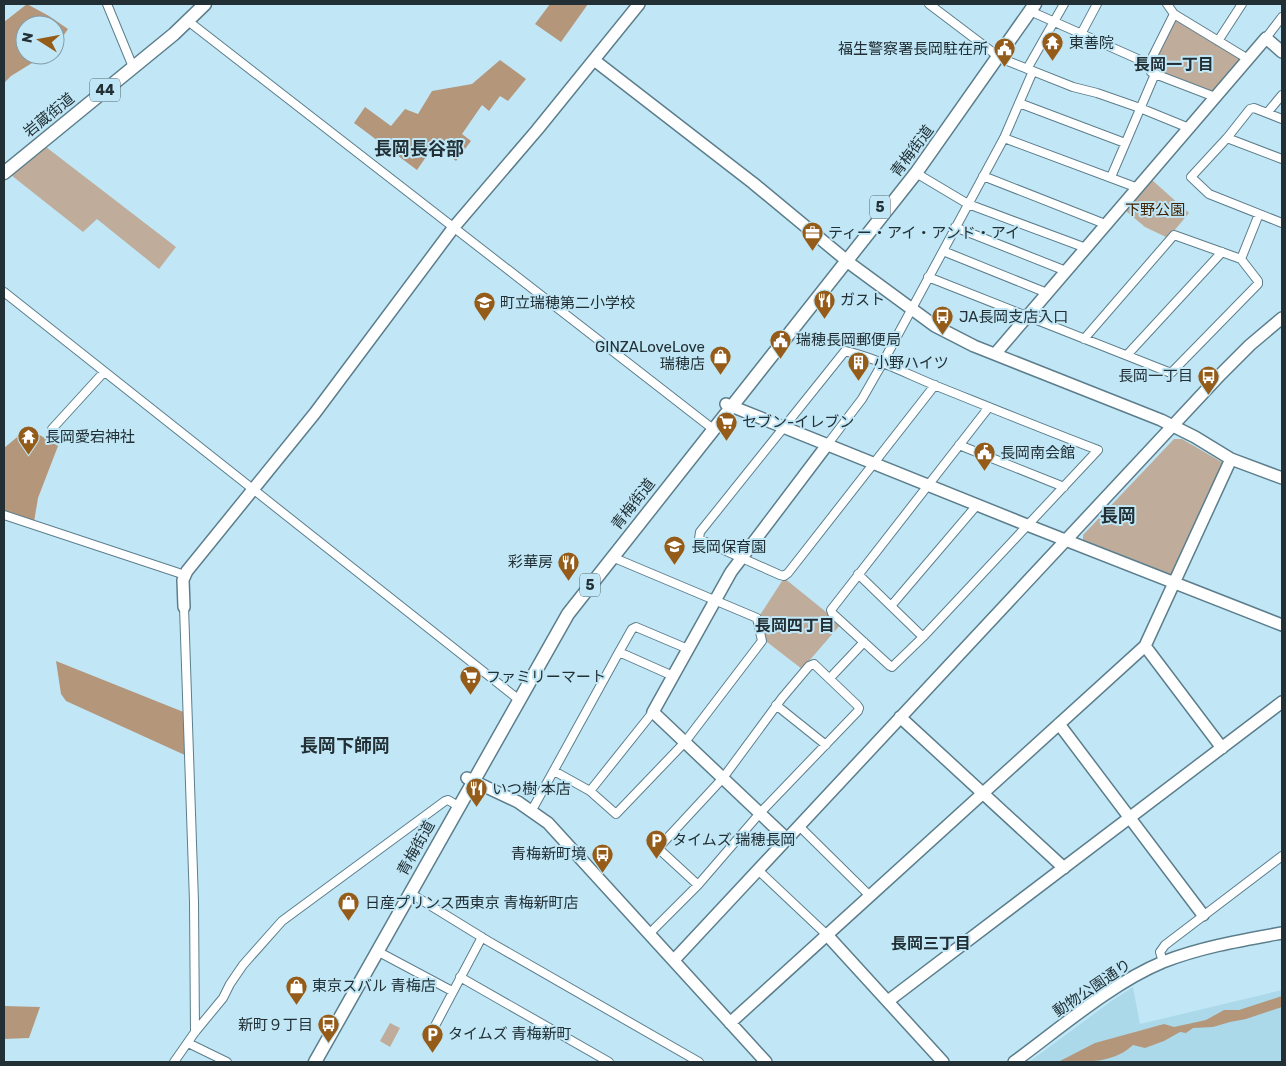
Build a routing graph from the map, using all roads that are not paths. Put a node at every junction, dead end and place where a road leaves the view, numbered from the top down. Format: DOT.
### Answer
graph roads {
  1 [pos="107,4"];
  2 [pos="205,4"];
  3 [pos="639,4"];
  4 [pos="929,4"];
  5 [pos="1064,4"];
  6 [pos="1097,4"];
  7 [pos="1167,4"];
  8 [pos="1242,4"];
  9 [pos="1030,6"];
  10 [pos="1174,14"];
  11 [pos="1282,18"];
  12 [pos="188,21"];
  13 [pos="1053,21"];
  14 [pos="1081,34"];
  15 [pos="1266,38"];
  16 [pos="1218,41"];
  17 [pos="1282,52"];
  18 [pos="997,55"];
  19 [pos="1248,59"];
  20 [pos="594,60"];
  21 [pos="1149,64"];
  22 [pos="133,67"];
  23 [pos="1030,70"];
  24 [pos="1155,74"];
  25 [pos="1282,95"];
  26 [pos="1215,97"];
  27 [pos="1019,104"];
  28 [pos="1140,108"];
  29 [pos="1267,113"];
  30 [pos="1282,119"];
  31 [pos="1189,128"];
  32 [pos="1004,138"];
  33 [pos="1227,138"];
  34 [pos="1125,143"];
  35 [pos="1282,159"];
  36 [pos="4,173"];
  37 [pos="916,173"];
  38 [pos="983,176"];
  39 [pos="1111,177"];
  40 [pos="1138,188"];
  41 [pos="968,204"];
  42 [pos="1260,214"];
  43 [pos="1282,223"];
  44 [pos="1106,224"];
  45 [pos="454,227"];
  46 [pos="955,227"];
  47 [pos="1086,248"];
  48 [pos="943,251"];
  49 [pos="1222,252"];
  50 [pos="844,258"];
  51 [pos="1241,259"];
  52 [pos="1066,271"];
  53 [pos="928,277"];
  54 [pos="4,292"];
  55 [pos="1047,293"];
  56 [pos="911,310"];
  57 [pos="1027,316"];
  58 [pos="1282,318"];
  59 [pos="1084,339"];
  60 [pos="995,354"];
  61 [pos="1127,355"];
  62 [pos="882,364"];
  63 [pos="104,372"];
  64 [pos="935,385"];
  65 [pos="729,405"];
  66 [pos="989,407"];
  67 [pos="1173,425"];
  68 [pos="711,427"];
  69 [pos="784,427"];
  70 [pos="52,430"];
  71 [pos="827,445"];
  72 [pos="959,445"];
  73 [pos="1231,459"];
  74 [pos="874,463"];
  75 [pos="1282,478"];
  76 [pos="927,485"];
  77 [pos="1064,487"];
  78 [pos="253,490"];
  79 [pos="977,505"];
  80 [pos="4,516"];
  81 [pos="1027,525"];
  82 [pos="1066,539"];
  83 [pos="612,557"];
  84 [pos="741,558"];
  85 [pos="858,574"];
  86 [pos="185,575"];
  87 [pos="1174,582"];
  88 [pos="715,600"];
  89 [pos="891,606"];
  90 [pos="184,607"];
  91 [pos="1282,625"];
  92 [pos="923,636"];
  93 [pos="864,642"];
  94 [pos="1145,646"];
  95 [pos="688,649"];
  96 [pos="620,652"];
  97 [pos="673,676"];
  98 [pos="830,678"];
  99 [pos="516,697"];
  100 [pos="1282,702"];
  101 [pos="776,706"];
  102 [pos="652,712"];
  103 [pos="900,717"];
  104 [pos="1060,724"];
  105 [pos="685,742"];
  106 [pos="826,745"];
  107 [pos="1222,748"];
  108 [pos="554,771"];
  109 [pos="722,778"];
  110 [pos="470,779"];
  111 [pos="590,791"];
  112 [pos="983,792"];
  113 [pos="455,804"];
  114 [pos="532,810"];
  115 [pos="760,813"];
  116 [pos="1130,817"];
  117 [pos="799,826"];
  118 [pos="787,839"];
  119 [pos="1282,856"];
  120 [pos="1064,868"];
  121 [pos="758,870"];
  122 [pos="698,885"];
  123 [pos="410,893"];
  124 [pos="870,896"];
  125 [pos="1203,915"];
  126 [pos="1282,933"];
  127 [pos="649,934"];
  128 [pos="827,935"];
  129 [pos="482,937"];
  130 [pos="377,952"];
  131 [pos="674,960"];
  132 [pos="1163,962"];
  133 [pos="460,977"];
  134 [pos="452,991"];
  135 [pos="888,1001"];
  136 [pos="730,1022"];
  137 [pos="195,1032"];
  138 [pos="428,1038"];
  139 [pos="188,1043"];
  140 [pos="174,1062"];
  141 [pos="227,1062"];
  142 [pos="306,1062"];
  143 [pos="315,1062"];
  144 [pos="609,1062"];
  145 [pos="699,1062"];
  146 [pos="766,1062"];
  147 [pos="943,1062"];
  148 [pos="1014,1062"];
  1 -- 22 [label="street"];
  2 -- 12 [label="main road, 岩蔵街道 / 44"];
  3 -- 20 [label="street"];
  4 -- 18 [label="street"];
  5 -- 13 [label="street"];
  6 -- 14 [label="street"];
  7 -- 10 [label="street"];
  8 -- 16 [label="street"];
  9 -- 13 [label="street"];
  9 -- 18 [label="main road, 青梅街道 / 5"];
  10 -- 16 [label="street"];
  10 -- 21 [label="street"];
  11 -- 15 [label="street"];
  12 -- 22 [label="main road, 岩蔵街道 / 44"];
  12 -- 45 [label="street"];
  13 -- 14 [label="street"];
  13 -- 23 [label="street"];
  14 -- 21 [label="street"];
  15 -- 17 [label="street"];
  15 -- 19 [label="street"];
  16 -- 19 [label="street"];
  18 -- 23 [label="street"];
  18 -- 37 [label="main road, 青梅街道 / 5"];
  18 -- 50 [label="main road, 青梅街道 / 5"];
  19 -- 26 [label="street"];
  20 -- 45 [label="street"];
  20 -- 50 [label="street"];
  21 -- 24 [label="street"];
  22 -- 36 [label="main road, 岩蔵街道 / 44"];
  23 -- 27 [label="street"];
  23 -- 28 [label="street"];
  24 -- 26 [label="street"];
  24 -- 28 [label="street"];
  25 -- 29 [label="street"];
  26 -- 31 [label="street"];
  27 -- 32 [label="street"];
  27 -- 34 [label="street"];
  28 -- 31 [label="street"];
  28 -- 34 [label="street"];
  29 -- 30 [label="street"];
  29 -- 33 [label="street"];
  31 -- 40 [label="street"];
  32 -- 38 [label="street"];
  32 -- 39 [label="street"];
  33 -- 35 [label="street"];
  33 -- 42 [label="street"];
  34 -- 39 [label="street"];
  37 -- 41 [label="street"];
  37 -- 50 [label="main road, 青梅街道 / 5"];
  38 -- 41 [label="street"];
  38 -- 44 [label="street"];
  39 -- 40 [label="street"];
  40 -- 44 [label="street"];
  41 -- 46 [label="street"];
  41 -- 47 [label="street"];
  42 -- 43 [label="street"];
  42 -- 51 [label="street"];
  44 -- 47 [label="street"];
  45 -- 68 [label="street"];
  45 -- 78 [label="street"];
  46 -- 48 [label="street"];
  46 -- 52 [label="street"];
  47 -- 52 [label="street"];
  48 -- 53 [label="street"];
  48 -- 55 [label="street"];
  49 -- 51 [label="street"];
  49 -- 59 [label="street"];
  49 -- 61 [label="street"];
  50 -- 56 [label="street"];
  50 -- 65 [label="main road, 青梅街道 / 5"];
  51 -- 61 [label="street"];
  52 -- 55 [label="street"];
  53 -- 56 [label="street"];
  53 -- 57 [label="street"];
  54 -- 63 [label="street"];
  55 -- 57 [label="street"];
  56 -- 60 [label="street"];
  56 -- 62 [label="street"];
  57 -- 59 [label="street"];
  57 -- 60 [label="street"];
  58 -- 67 [label="street"];
  59 -- 61 [label="street"];
  60 -- 67 [label="street"];
  62 -- 64 [label="street"];
  62 -- 69 [label="street"];
  62 -- 71 [label="street"];
  63 -- 70 [label="street"];
  63 -- 78 [label="street"];
  64 -- 66 [label="street"];
  64 -- 74 [label="street"];
  65 -- 68 [label="main road, 青梅街道 / 5"];
  65 -- 69 [label="street"];
  66 -- 72 [label="street"];
  66 -- 77 [label="street"];
  67 -- 73 [label="street"];
  67 -- 82 [label="street"];
  68 -- 83 [label="main road, 青梅街道 / 5"];
  68 -- 99 [label="main road, 青梅街道 / 5"];
  69 -- 71 [label="street"];
  69 -- 84 [label="street"];
  71 -- 74 [label="street"];
  71 -- 84 [label="street"];
  72 -- 76 [label="street"];
  72 -- 77 [label="street"];
  73 -- 75 [label="street"];
  73 -- 87 [label="street"];
  74 -- 76 [label="street"];
  74 -- 84 [label="street"];
  76 -- 79 [label="street"];
  76 -- 85 [label="street"];
  77 -- 81 [label="street"];
  78 -- 86 [label="street"];
  78 -- 99 [label="street"];
  79 -- 81 [label="street"];
  79 -- 89 [label="street"];
  80 -- 86 [label="street"];
  81 -- 82 [label="street"];
  81 -- 92 [label="street"];
  82 -- 87 [label="street"];
  82 -- 103 [label="street"];
  83 -- 88 [label="street"];
  83 -- 99 [label="main road, 青梅街道 / 5"];
  84 -- 88 [label="street"];
  85 -- 89 [label="street"];
  85 -- 93 [label="street"];
  86 -- 90 [label="street"];
  87 -- 91 [label="street"];
  87 -- 94 [label="street"];
  88 -- 95 [label="street"];
  88 -- 105 [label="street"];
  89 -- 92 [label="street"];
  90 -- 137 [label="street"];
  92 -- 93 [label="street"];
  93 -- 98 [label="street"];
  94 -- 104 [label="street"];
  94 -- 107 [label="street"];
  95 -- 96 [label="street"];
  95 -- 97 [label="street"];
  96 -- 97 [label="street"];
  96 -- 108 [label="street"];
  97 -- 102 [label="street"];
  98 -- 101 [label="street"];
  98 -- 106 [label="street"];
  99 -- 110 [label="main road, 青梅街道 / 5"];
  100 -- 107 [label="street"];
  101 -- 106 [label="street"];
  101 -- 109 [label="street"];
  102 -- 105 [label="street"];
  102 -- 111 [label="street"];
  103 -- 112 [label="street"];
  103 -- 117 [label="street"];
  104 -- 112 [label="street"];
  104 -- 116 [label="street"];
  105 -- 109 [label="street"];
  105 -- 111 [label="street"];
  106 -- 115 [label="street"];
  107 -- 116 [label="street"];
  108 -- 111 [label="street"];
  108 -- 114 [label="street"];
  109 -- 115 [label="street"];
  109 -- 122 [label="street"];
  110 -- 113 [label="main road, 青梅街道 / 5"];
  110 -- 114 [label="street"];
  112 -- 120 [label="street"];
  112 -- 124 [label="street"];
  113 -- 123 [label="main road, 青梅街道 / 5"];
  113 -- 137 [label="street"];
  113 -- 142 [label="main road, 青梅街道 / 5"];
  114 -- 127 [label="street"];
  115 -- 118 [label="street"];
  115 -- 122 [label="street"];
  116 -- 120 [label="street"];
  116 -- 125 [label="street"];
  117 -- 118 [label="street"];
  117 -- 124 [label="street"];
  118 -- 121 [label="street"];
  119 -- 125 [label="street"];
  120 -- 135 [label="street"];
  121 -- 128 [label="street"];
  121 -- 131 [label="street"];
  122 -- 127 [label="street"];
  123 -- 129 [label="street"];
  123 -- 130 [label="main road, 青梅街道 / 5"];
  124 -- 128 [label="street"];
  125 -- 132 [label="street"];
  126 -- 132 [label="street, 動物公園通り"];
  127 -- 131 [label="street"];
  128 -- 135 [label="street"];
  128 -- 136 [label="street"];
  129 -- 133 [label="street"];
  129 -- 145 [label="street"];
  130 -- 134 [label="street"];
  130 -- 143 [label="main road, 青梅街道 / 5"];
  131 -- 136 [label="street"];
  132 -- 148 [label="street, 動物公園通り"];
  133 -- 134 [label="street"];
  133 -- 144 [label="street"];
  134 -- 138 [label="street"];
  135 -- 147 [label="street"];
  136 -- 146 [label="street"];
  137 -- 139 [label="street"];
  139 -- 140 [label="street"];
  139 -- 141 [label="street"];
}
